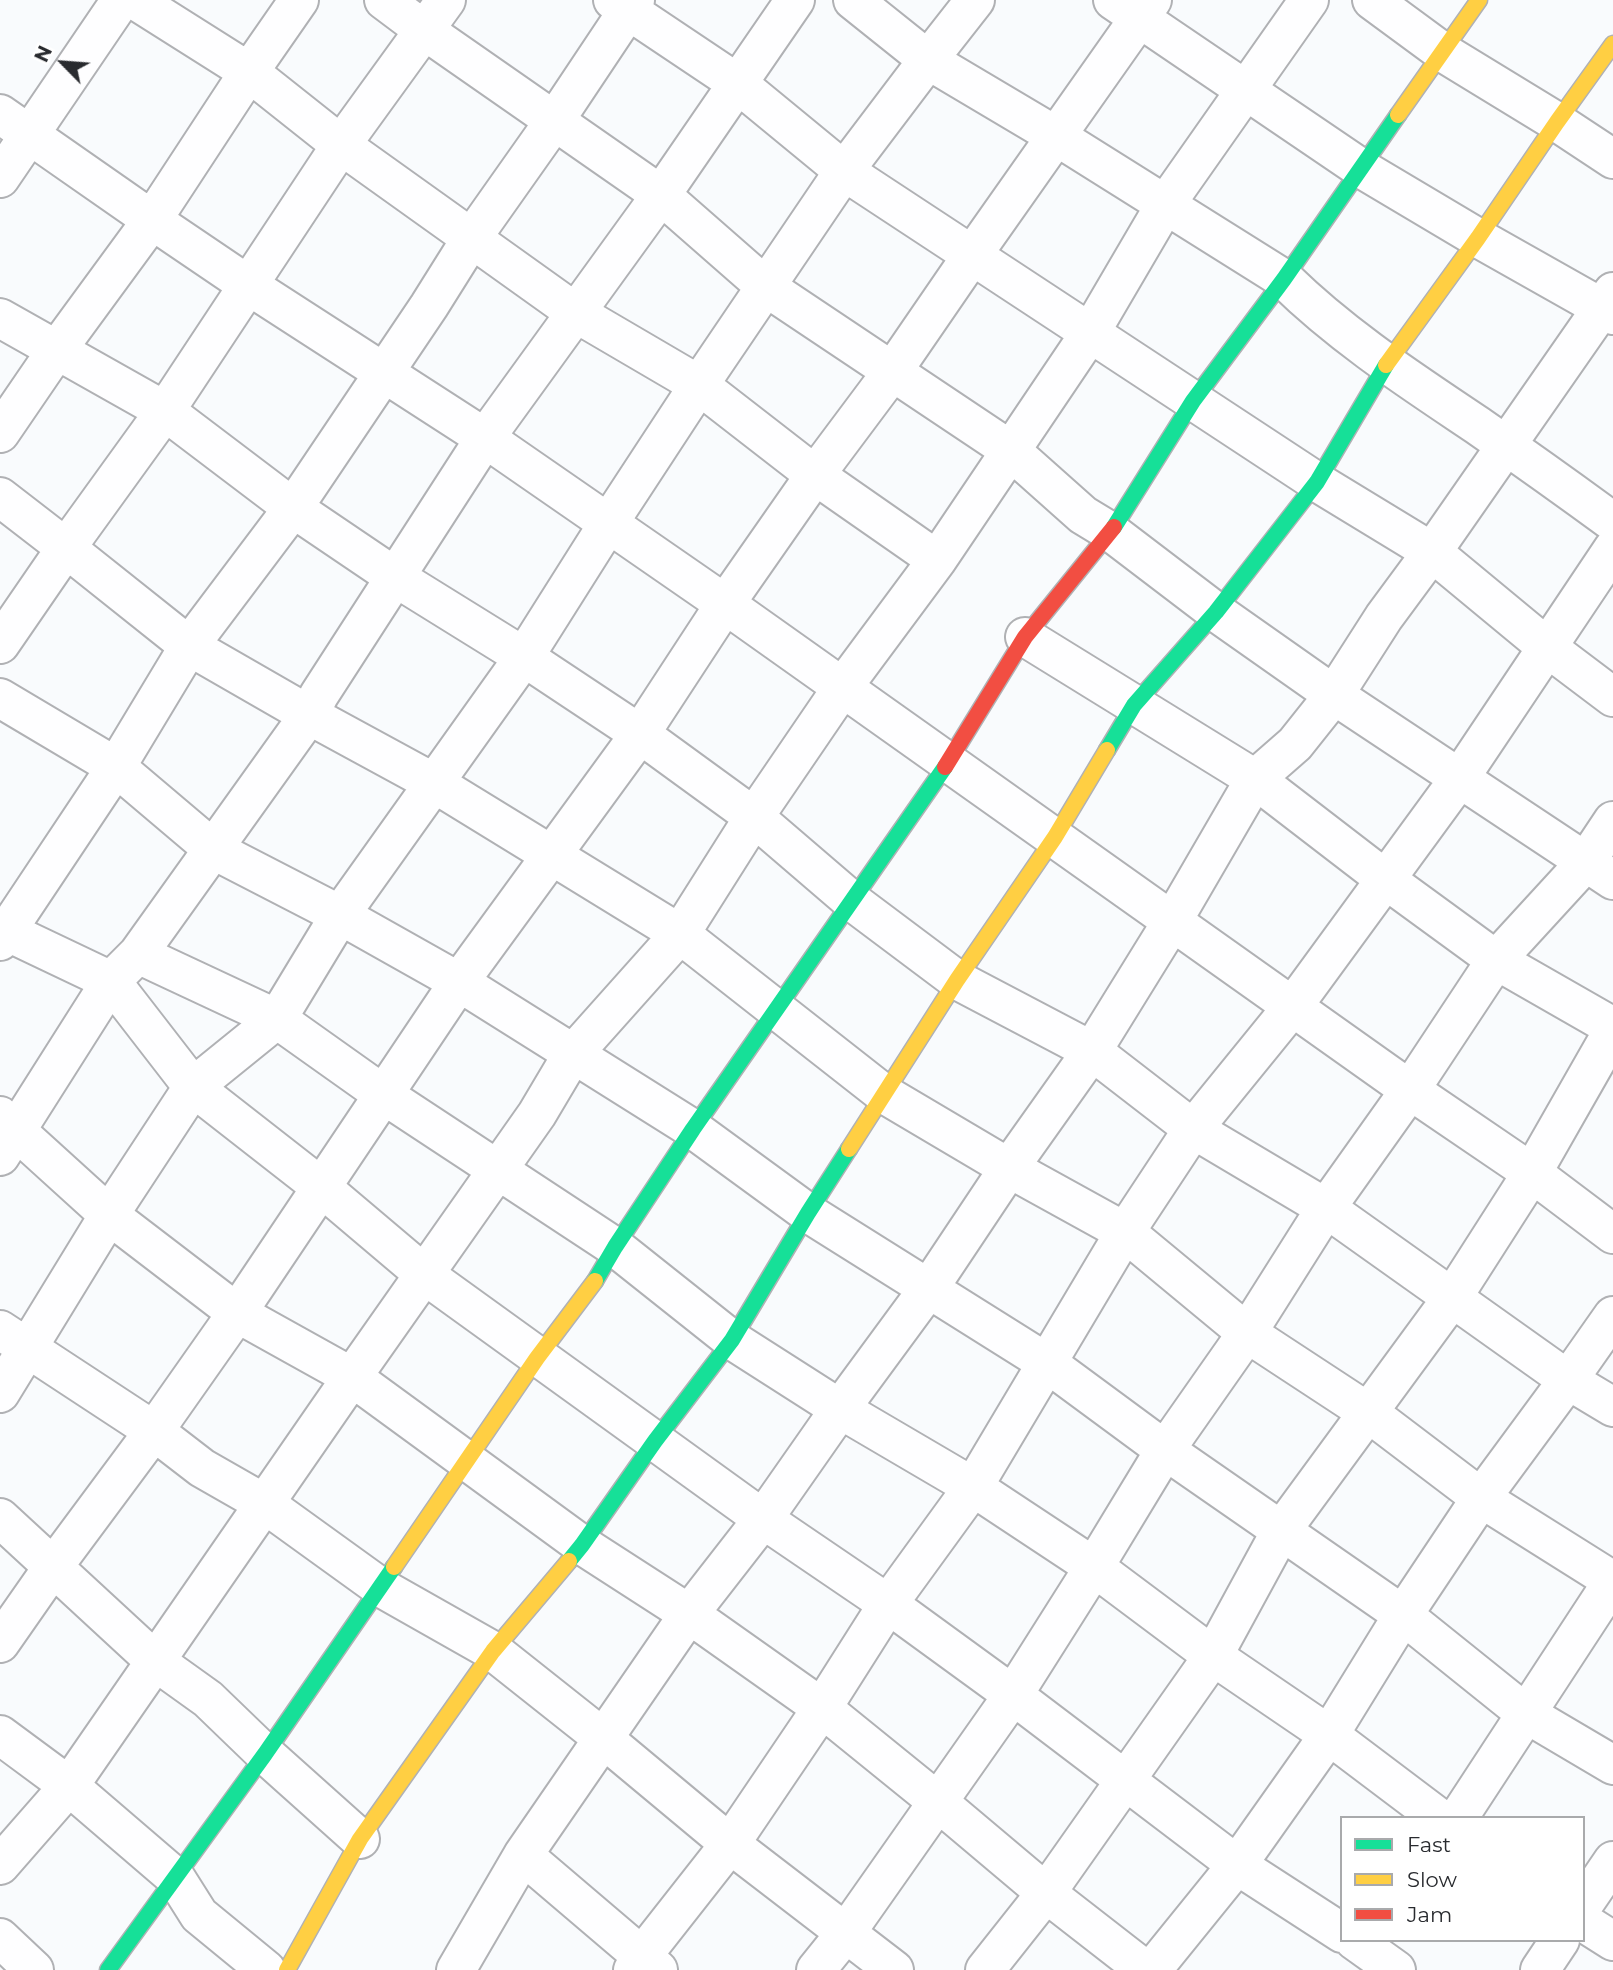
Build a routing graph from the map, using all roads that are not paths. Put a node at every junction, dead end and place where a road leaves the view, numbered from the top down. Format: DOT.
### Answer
graph roads {
  1 [pos="121,0"];
  2 [pos="135,0"];
  3 [pos="299,0"];
  4 [pos="384,0"];
  5 [pos="446,0"];
  6 [pos="795,0"];
  7 [pos="853,0"];
  8 [pos="975,0"];
  9 [pos="1310,0"];
  10 [pos="1372,0"];
  11 [pos="1479,0"];
  12 [pos="626,3"];
  13 [pos="1135,6"];
  14 [pos="424,30"];
  15 [pos="1613,44"];
  16 [pos="1444,52"];
  17 [pos="928,60"];
  18 [pos="249,72"];
  19 [pos="737,83"];
  20 [pos="1246,90"];
  21 [pos="555,120"];
  22 [pos="1557,122"];
  23 [pos="15,124"];
  24 [pos="1056,136"];
  25 [pos="341,145"];
  26 [pos="1613,159"];
  27 [pos="1362,169"];
  28 [pos="844,171"];
  29 [pos="0,178"];
  30 [pos="661,195"];
  31 [pos="1165,205"];
  32 [pos="152,220"];
  33 [pos="1478,238"];
  34 [pos="471,239"];
  35 [pos="973,254"];
  36 [pos="1284,279"];
  37 [pos="248,285"];
  38 [pos="766,286"];
  39 [pos="1609,305"];
  40 [pos="576,313"];
  41 [pos="0,318"];
  42 [pos="1090,333"];
  43 [pos="56,351"];
  44 [pos="1386,364"];
  45 [pos="892,372"];
  46 [pos="384,373"];
  47 [pos="699,385"];
  48 [pos="1193,401"];
  49 [pos="165,411"];
  50 [pos="0,433"];
  51 [pos="485,438"];
  52 [pos="1505,445"];
  53 [pos="1010,450"];
  54 [pos="815,475"];
  55 [pos="1317,482"];
  56 [pos="0,497"];
  57 [pos="293,508"];
  58 [pos="1613,522"];
  59 [pos="608,524"];
  60 [pos="1111,532"];
  61 [pos="66,548"];
  62 [pos="1613,549"];
  63 [pos="1432,552"];
  64 [pos="937,559"];
  65 [pos="395,577"];
  66 [pos="725,604"];
  67 [pos="1216,612"];
  68 [pos="1026,637"];
  69 [pos="0,644"];
  70 [pos="189,646"];
  71 [pos="1548,648"];
  72 [pos="524,657"];
  73 [pos="842,688"];
  74 [pos="1334,695"];
  75 [pos="1613,697"];
  76 [pos="0,698"];
  77 [pos="1134,705"];
  78 [pos="309,715"];
  79 [pos="640,734"];
  80 [pos="949,762"];
  81 [pos="116,767"];
  82 [pos="1255,779"];
  83 [pos="1459,779"];
  84 [pos="434,783"];
  85 [pos="754,817"];
  86 [pos="1613,821"];
  87 [pos="1055,837"];
  88 [pos="214,850"];
  89 [pos="551,855"];
  90 [pos="1599,871"];
  91 [pos="1385,879"];
  92 [pos="853,902"];
  93 [pos="340,915"];
  94 [pos="1173,920"];
  95 [pos="3,933"];
  96 [pos="680,934"];
  97 [pos="138,954"];
  98 [pos="1496,960"];
  99 [pos="957,980"];
  100 [pos="111,981"];
  101 [pos="459,982"];
  102 [pos="1293,1006"];
  103 [pos="777,1012"];
  104 [pos="277,1019"];
  105 [pos="1613,1029"];
  106 [pos="1092,1051"];
  107 [pos="572,1055"];
  108 [pos="193,1087"];
  109 [pos="1410,1090"];
  110 [pos="884,1094"];
  111 [pos="384,1095"];
  112 [pos="693,1129"];
  113 [pos="1193,1129"];
  114 [pos="6,1134"];
  115 [pos="498,1168"];
  116 [pos="1009,1168"];
  117 [pos="1532,1173"];
  118 [pos="321,1187"];
  119 [pos="1326,1208"];
  120 [pos="808,1213"];
  121 [pos="109,1216"];
  122 [pos="1125,1232"];
  123 [pos="1613,1234"];
  124 [pos="615,1247"];
  125 [pos="425,1275"];
  126 [pos="929,1288"];
  127 [pos="1452,1298"];
  128 [pos="237,1313"];
  129 [pos="1613,1316"];
  130 [pos="1247,1333"];
  131 [pos="14,1340"];
  132 [pos="732,1340"];
  133 [pos="537,1358"];
  134 [pos="1047,1363"];
  135 [pos="352,1377"];
  136 [pos="1568,1380"];
  137 [pos="0,1393"];
  138 [pos="1613,1407"];
  139 [pos="840,1409"];
  140 [pos="1369,1413"];
  141 [pos="154,1431"];
  142 [pos="655,1441"];
  143 [pos="1165,1450"];
  144 [pos="467,1462"];
  145 [pos="973,1488"];
  146 [pos="1481,1498"];
  147 [pos="265,1504"];
  148 [pos="0,1518"];
  149 [pos="763,1519"];
  150 [pos="1281,1531"];
  151 [pos="582,1545"];
  152 [pos="53,1567"];
  153 [pos="1094,1567"];
  154 [pos="1613,1581"];
  155 [pos="380,1587"];
  156 [pos="887,1604"];
  157 [pos="689,1614"];
  158 [pos="1403,1615"];
  159 [pos="0,1643"];
  160 [pos="493,1651"];
  161 [pos="1213,1656"];
  162 [pos="155,1661"];
  163 [pos="1013,1695"];
  164 [pos="821,1708"];
  165 [pos="1525,1713"];
  166 [pos="0,1735"];
  167 [pos="1329,1735"];
  168 [pos="604,1739"];
  169 [pos="265,1754"];
  170 [pos="1613,1765"];
  171 [pos="1126,1781"];
  172 [pos="69,1786"];
  173 [pos="938,1802"];
  174 [pos="1436,1816"];
  175 [pos="1459,1816"];
  176 [pos="360,1839"];
  177 [pos="730,1844"];
  178 [pos="523,1855"];
  179 [pos="1613,1861"];
  180 [pos="0,1865"];
  181 [pos="1237,1866"];
  182 [pos="175,1877"];
  183 [pos="1046,1893"];
  184 [pos="1585,1902"];
  185 [pos="1585,1923"];
  186 [pos="845,1934"];
  187 [pos="1340,1934"];
  188 [pos="0,1938"];
  189 [pos="1613,1941"];
  190 [pos="1559,1942"];
  191 [pos="645,1965"];
  192 [pos="34,1970"];
  193 [pos="108,1970"];
  194 [pos="266,1970"];
  195 [pos="287,1970"];
  196 [pos="456,1970"];
  197 [pos="816,1970"];
  198 [pos="894,1970"];
  199 [pos="985,1970"];
  200 [pos="1145,1970"];
  201 [pos="1153,1970"];
  202 [pos="1540,1970"];
  1 -- 23 [label="street"];
  2 -- 18 [label="street"];
  3 -- 18 [label="street"];
  4 -- 14 [label="street"];
  5 -- 14 [label="street"];
  6 -- 19 [label="street"];
  7 -- 17 [label="street"];
  8 -- 17 [label="street"];
  9 -- 20 [label="street"];
  10 -- 16 [label="street"];
  11 -- 16 [label="street"];
  12 -- 19 [label="street"];
  12 -- 21 [label="street"];
  13 -- 20 [label="street"];
  13 -- 24 [label="street"];
  14 -- 21 [label="street"];
  14 -- 25 [label="street"];
  15 -- 22 [label="street"];
  16 -- 22 [label="street"];
  16 -- 27 [label="street"];
  17 -- 24 [label="street"];
  17 -- 28 [label="street"];
  18 -- 25 [label="street"];
  18 -- 32 [label="street"];
  19 -- 28 [label="street"];
  19 -- 30 [label="street"];
  20 -- 27 [label="street"];
  20 -- 31 [label="street"];
  21 -- 30 [label="street"];
  21 -- 34 [label="street"];
  22 -- 26 [label="street"];
  22 -- 33 [label="street"];
  23 -- 29 [label="street"];
  23 -- 32 [label="street"];
  24 -- 31 [label="street"];
  24 -- 35 [label="street"];
  25 -- 34 [label="street"];
  25 -- 37 [label="street"];
  27 -- 33 [label="street"];
  27 -- 36 [label="street"];
  28 -- 35 [label="street"];
  28 -- 38 [label="street"];
  30 -- 38 [label="street"];
  30 -- 40 [label="street"];
  31 -- 36 [label="street"];
  31 -- 42 [label="street"];
  32 -- 37 [label="street"];
  32 -- 43 [label="street"];
  33 -- 39 [label="street"];
  33 -- 44 [label="street"];
  34 -- 40 [label="street"];
  34 -- 46 [label="street"];
  35 -- 42 [label="street"];
  35 -- 45 [label="street"];
  36 -- 44 [label="street"];
  36 -- 48 [label="street"];
  37 -- 46 [label="street"];
  37 -- 49 [label="street"];
  38 -- 45 [label="street"];
  38 -- 47 [label="street"];
  39 -- 52 [label="street"];
  40 -- 47 [label="street"];
  40 -- 51 [label="street"];
  41 -- 43 [label="street"];
  42 -- 48 [label="street"];
  42 -- 53 [label="street"];
  43 -- 49 [label="street"];
  43 -- 50 [label="street"];
  44 -- 52 [label="street"];
  44 -- 55 [label="street"];
  45 -- 53 [label="street"];
  45 -- 54 [label="street"];
  46 -- 51 [label="street"];
  46 -- 57 [label="street"];
  47 -- 54 [label="street"];
  47 -- 59 [label="street"];
  48 -- 55 [label="street"];
  48 -- 60 [label="street"];
  49 -- 57 [label="street"];
  49 -- 61 [label="street"];
  51 -- 59 [label="street"];
  51 -- 65 [label="street"];
  52 -- 58 [label="street"];
  52 -- 63 [label="street"];
  53 -- 60 [label="street"];
  53 -- 64 [label="street"];
  54 -- 64 [label="street"];
  54 -- 66 [label="street"];
  55 -- 63 [label="street"];
  55 -- 67 [label="street"];
  56 -- 61 [label="street"];
  57 -- 65 [label="street"];
  57 -- 70 [label="street"];
  59 -- 66 [label="street"];
  59 -- 72 [label="street"];
  60 -- 67 [label="street"];
  60 -- 68 [label="street"];
  61 -- 69 [label="street"];
  61 -- 70 [label="street"];
  62 -- 71 [label="street"];
  63 -- 71 [label="street"];
  63 -- 74 [label="street"];
  64 -- 73 [label="street"];
  65 -- 72 [label="street"];
  65 -- 78 [label="street"];
  66 -- 73 [label="street"];
  66 -- 79 [label="street"];
  67 -- 74 [label="street"];
  67 -- 77 [label="street"];
  68 -- 77 [label="street"];
  68 -- 80 [label="street"];
  70 -- 78 [label="street"];
  70 -- 81 [label="street"];
  71 -- 75 [label="street"];
  71 -- 83 [label="street"];
  72 -- 79 [label="street"];
  72 -- 84 [label="street"];
  73 -- 80 [label="street"];
  73 -- 85 [label="street"];
  74 -- 82 [label="street"];
  74 -- 83 [label="street"];
  76 -- 81 [label="street"];
  77 -- 82 [label="street"];
  77 -- 87 [label="street"];
  78 -- 84 [label="street"];
  78 -- 88 [label="street"];
  79 -- 85 [label="street"];
  79 -- 89 [label="street"];
  80 -- 87 [label="street"];
  80 -- 92 [label="street"];
  81 -- 88 [label="street"];
  81 -- 95 [label="street"];
  82 -- 91 [label="street"];
  82 -- 94 [label="street"];
  83 -- 90 [label="street"];
  83 -- 91 [label="street"];
  84 -- 89 [label="street"];
  84 -- 93 [label="street"];
  85 -- 92 [label="street"];
  85 -- 96 [label="street"];
  86 -- 90 [label="street"];
  87 -- 94 [label="street"];
  87 -- 99 [label="street"];
  88 -- 93 [label="street"];
  88 -- 97 [label="street"];
  89 -- 96 [label="street"];
  89 -- 101 [label="street"];
  90 -- 98 [label="street"];
  91 -- 98 [label="street"];
  91 -- 102 [label="street"];
  92 -- 99 [label="street"];
  92 -- 103 [label="street"];
  93 -- 101 [label="street"];
  93 -- 104 [label="street"];
  94 -- 102 [label="street"];
  94 -- 106 [label="street"];
  95 -- 100 [label="street"];
  96 -- 103 [label="street"];
  96 -- 107 [label="street"];
  97 -- 100 [label="street"];
  97 -- 104 [label="street"];
  98 -- 105 [label="street"];
  98 -- 109 [label="street"];
  99 -- 106 [label="street"];
  99 -- 110 [label="street"];
  100 -- 108 [label="street"];
  100 -- 114 [label="street"];
  101 -- 107 [label="street"];
  101 -- 111 [label="street"];
  102 -- 109 [label="street"];
  102 -- 113 [label="street"];
  103 -- 110 [label="street"];
  103 -- 112 [label="street"];
  104 -- 108 [label="street"];
  104 -- 111 [label="street"];
  105 -- 117 [label="street"];
  106 -- 113 [label="street"];
  106 -- 116 [label="street"];
  107 -- 112 [label="street"];
  107 -- 115 [label="street"];
  108 -- 118 [label="street"];
  108 -- 121 [label="street"];
  109 -- 117 [label="street"];
  109 -- 119 [label="street"];
  110 -- 116 [label="street"];
  110 -- 120 [label="street"];
  111 -- 115 [label="street"];
  111 -- 118 [label="street"];
  112 -- 120 [label="street"];
  112 -- 124 [label="street"];
  113 -- 119 [label="street"];
  113 -- 122 [label="street"];
  114 -- 121 [label="street"];
  115 -- 124 [label="street"];
  115 -- 125 [label="street"];
  116 -- 122 [label="street"];
  116 -- 126 [label="street"];
  117 -- 123 [label="street"];
  117 -- 127 [label="street"];
  118 -- 125 [label="street"];
  118 -- 128 [label="street"];
  119 -- 127 [label="street"];
  119 -- 130 [label="street"];
  120 -- 126 [label="street"];
  120 -- 132 [label="street"];
  121 -- 128 [label="street"];
  121 -- 131 [label="street"];
  122 -- 130 [label="street"];
  122 -- 134 [label="street"];
  124 -- 132 [label="street"];
  124 -- 133 [label="street"];
  125 -- 133 [label="street"];
  125 -- 135 [label="street"];
  126 -- 134 [label="street"];
  126 -- 139 [label="street"];
  127 -- 136 [label="street"];
  127 -- 140 [label="street"];
  128 -- 135 [label="street"];
  128 -- 141 [label="street"];
  129 -- 136 [label="street"];
  130 -- 140 [label="street"];
  130 -- 143 [label="street"];
  131 -- 137 [label="street"];
  131 -- 141 [label="street"];
  132 -- 139 [label="street"];
  132 -- 142 [label="street"];
  133 -- 142 [label="street"];
  133 -- 144 [label="street"];
  134 -- 143 [label="street"];
  134 -- 145 [label="street"];
  135 -- 144 [label="street"];
  135 -- 147 [label="street"];
  136 -- 138 [label="street"];
  136 -- 146 [label="street"];
  139 -- 145 [label="street"];
  139 -- 149 [label="street"];
  140 -- 146 [label="street"];
  140 -- 150 [label="street"];
  141 -- 147 [label="street"];
  141 -- 152 [label="street"];
  142 -- 149 [label="street"];
  142 -- 151 [label="street"];
  143 -- 150 [label="street"];
  143 -- 153 [label="street"];
  144 -- 151 [label="street"];
  144 -- 155 [label="street"];
  145 -- 153 [label="street"];
  145 -- 156 [label="street"];
  146 -- 154 [label="street"];
  146 -- 158 [label="street"];
  147 -- 155 [label="street"];
  147 -- 162 [label="street"];
  148 -- 152 [label="street"];
  149 -- 156 [label="street"];
  149 -- 157 [label="street"];
  150 -- 158 [label="street"];
  150 -- 161 [label="street"];
  151 -- 157 [label="street"];
  151 -- 160 [label="street"];
  152 -- 159 [label="street"];
  152 -- 162 [label="street"];
  153 -- 161 [label="street"];
  153 -- 163 [label="street"];
  154 -- 165 [label="street"];
  155 -- 160 [label="street"];
  155 -- 169 [label="street"];
  156 -- 163 [label="street"];
  156 -- 164 [label="street"];
  157 -- 164 [label="street"];
  157 -- 168 [label="street"];
  158 -- 165 [label="street"];
  158 -- 167 [label="street"];
  160 -- 168 [label="street"];
  160 -- 176 [label="street"];
  161 -- 167 [label="street"];
  161 -- 171 [label="street"];
  162 -- 169 [label="street"];
  162 -- 172 [label="street"];
  163 -- 171 [label="street"];
  163 -- 173 [label="street"];
  164 -- 173 [label="street"];
  164 -- 177 [label="street"];
  165 -- 170 [label="street"];
  165 -- 175 [label="street"];
  166 -- 172 [label="street"];
  167 -- 174 [label="street"];
  167 -- 181 [label="street"];
  168 -- 177 [label="street"];
  168 -- 178 [label="street"];
  169 -- 176 [label="street"];
  169 -- 182 [label="street"];
  171 -- 181 [label="street"];
  171 -- 183 [label="street"];
  172 -- 180 [label="street"];
  172 -- 182 [label="street"];
  173 -- 183 [label="street"];
  173 -- 186 [label="street"];
  176 -- 195 [label="street"];
  177 -- 186 [label="street"];
  177 -- 191 [label="street"];
  178 -- 191 [label="street"];
  178 -- 196 [label="street"];
  179 -- 184 [label="street"];
  181 -- 187 [label="street"];
  181 -- 201 [label="street"];
  182 -- 193 [label="street"];
  182 -- 194 [label="street"];
  183 -- 199 [label="street"];
  183 -- 200 [label="street"];
  185 -- 189 [label="street"];
  186 -- 197 [label="street"];
  186 -- 198 [label="street"];
  188 -- 192 [label="street"];
  190 -- 202 [label="street"];
}
